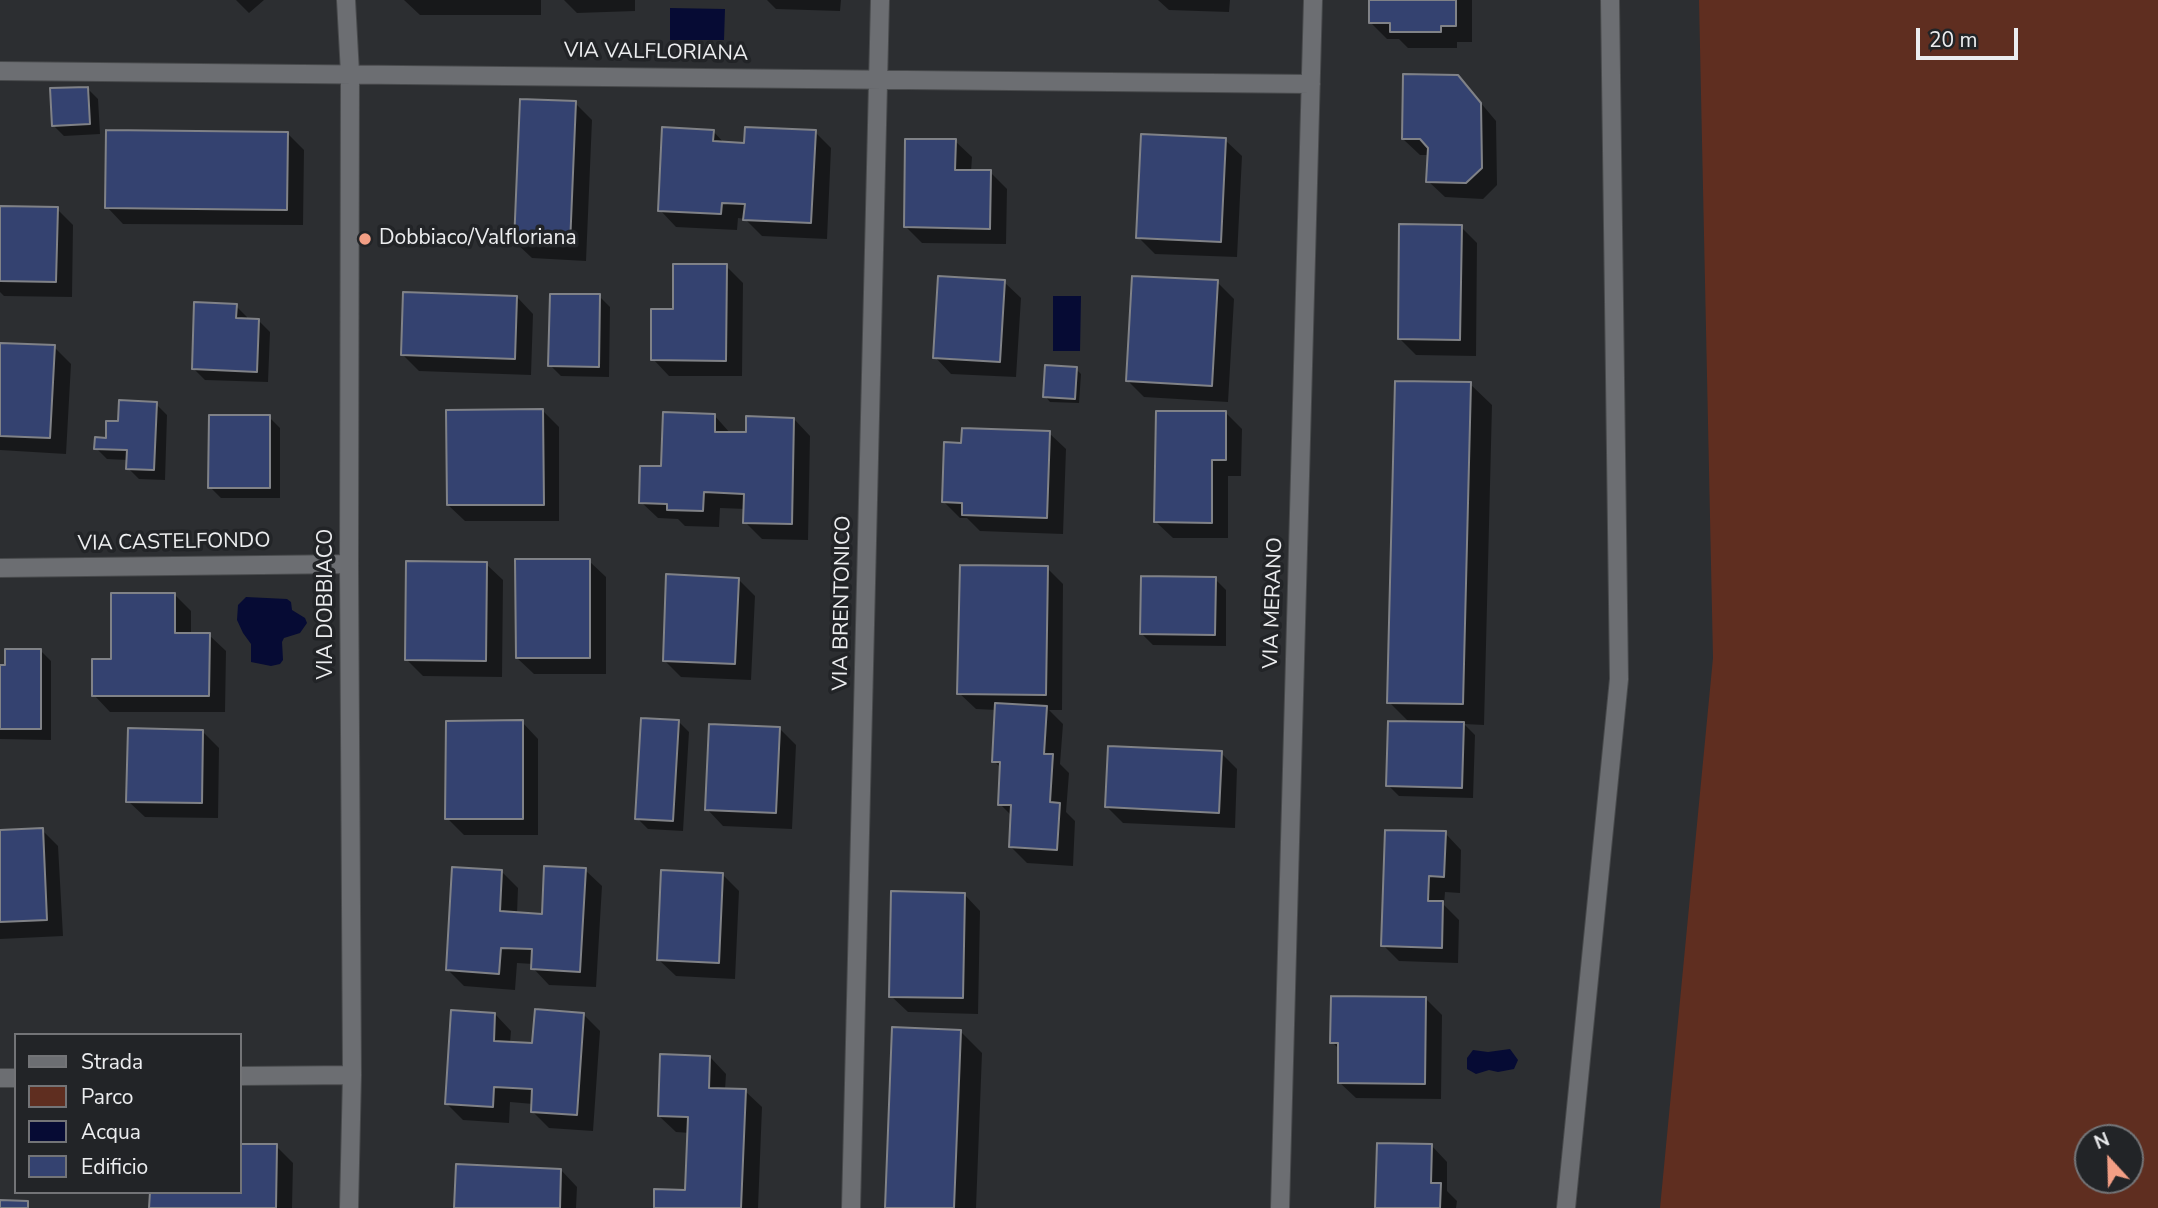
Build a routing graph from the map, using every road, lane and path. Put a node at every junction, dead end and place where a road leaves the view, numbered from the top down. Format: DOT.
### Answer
graph roads {
  1 [pos="346,0"];
  2 [pos="880,0"];
  3 [pos="1313,0"];
  4 [pos="1610,0"];
  5 [pos="0,71"];
  6 [pos="349,73"];
  7 [pos="878,78"];
  8 [pos="1311,84"];
  9 [pos="349,564"];
  10 [pos="0,568"];
  11 [pos="352,1075"];
  12 [pos="242,1076"];
  13 [pos="349,1208"];
  14 [pos="851,1208"];
  15 [pos="1280,1208"];
  16 [pos="1566,1208"];
  1 -- 6 [label="street, VIA DOBBIACO"];
  2 -- 7 [label="street, VIA BRENTONICO"];
  3 -- 8 [label="street, VIA MERANO"];
  4 -- 16 [label="street"];
  5 -- 6 [label="street, VIA VALFLORIANA"];
  6 -- 7 [label="street, VIA VALFLORIANA"];
  6 -- 9 [label="street, VIA DOBBIACO"];
  7 -- 8 [label="street, VIA VALFLORIANA"];
  7 -- 14 [label="street, VIA BRENTONICO"];
  8 -- 15 [label="street, VIA MERANO"];
  9 -- 10 [label="street, VIA CASTELFONDO"];
  9 -- 11 [label="street, VIA DOBBIACO"];
  11 -- 12 [label="street"];
  11 -- 13 [label="street, VIA DOBBIACO"];
}
